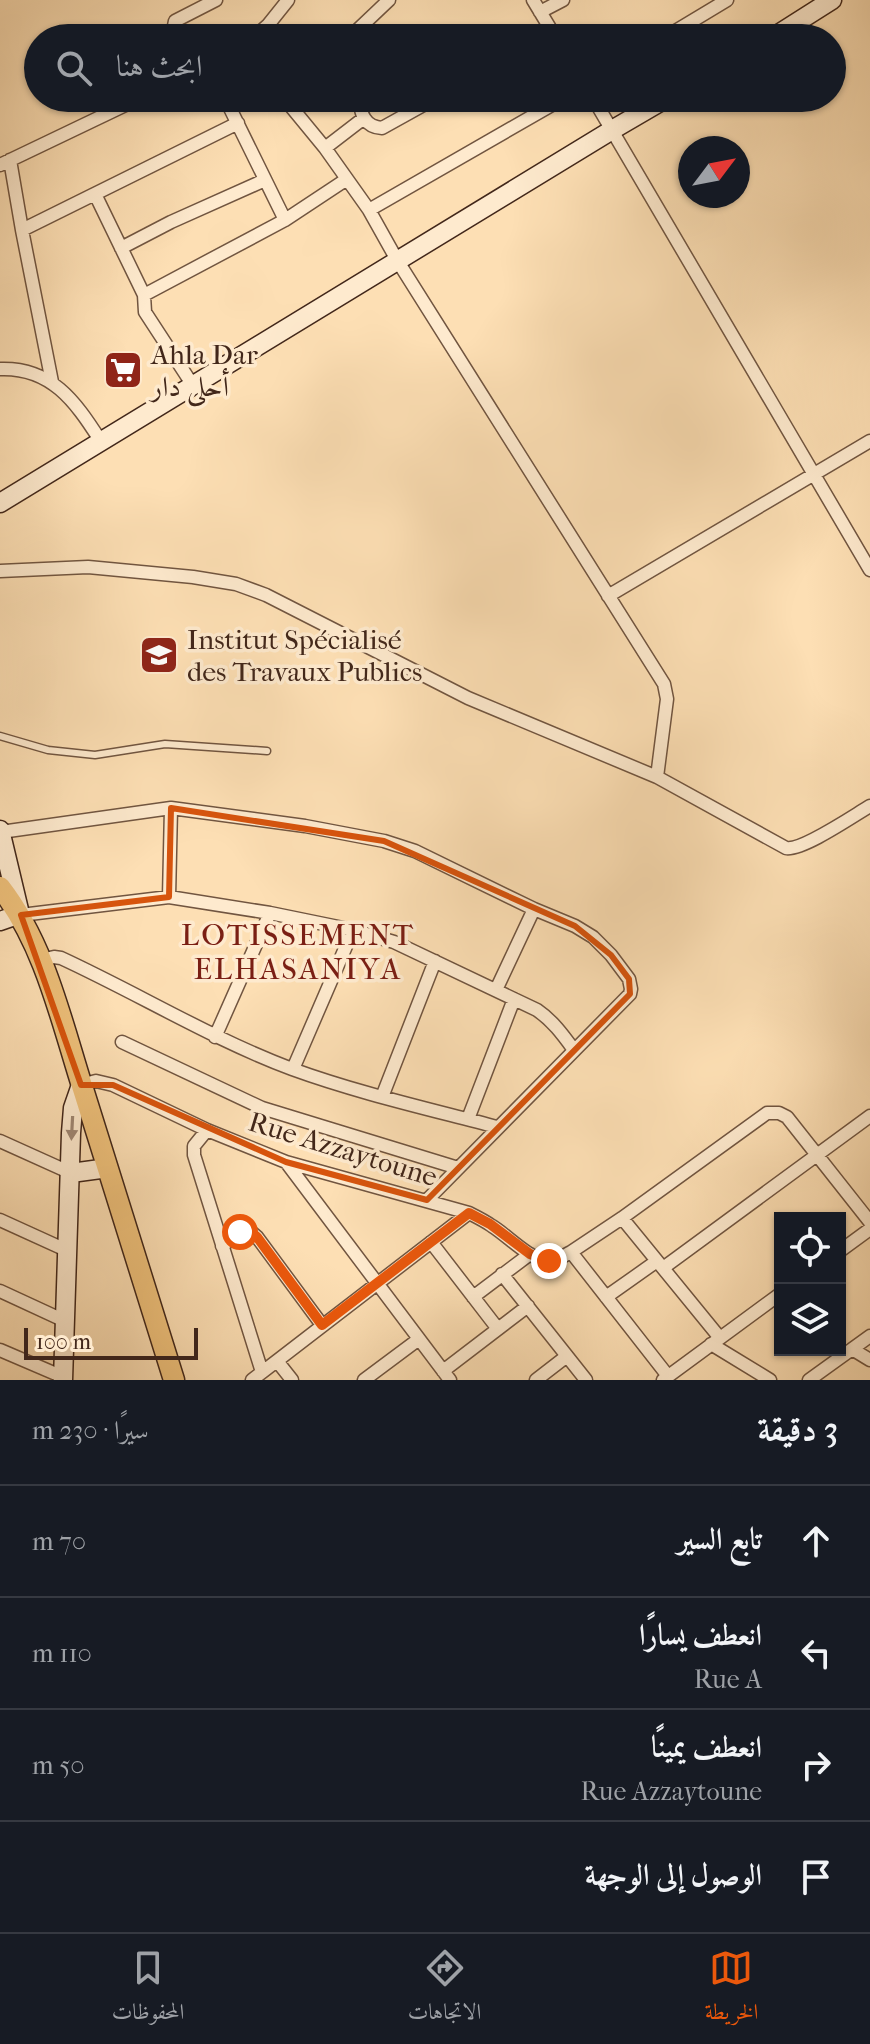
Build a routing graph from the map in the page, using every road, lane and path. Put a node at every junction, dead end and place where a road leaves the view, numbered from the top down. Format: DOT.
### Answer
graph roads {
  1 [pos="216,0"];
  2 [pos="288,0"];
  3 [pos="389,0"];
  4 [pos="533,0"];
  5 [pos="563,0"];
  6 [pos="727,0"];
  7 [pos="832,0"];
  8 [pos="540,12"];
  9 [pos="174,24"];
  10 [pos="269,24"];
  11 [pos="364,24"];
  12 [pos="547,24"];
  13 [pos="687,24"];
  14 [pos="794,24"];
  15 [pos="110,112"];
  16 [pos="232,112"];
  17 [pos="296,112"];
  18 [pos="361,112"];
  19 [pos="411,112"];
  20 [pos="540,112"];
  21 [pos="601,112"];
  22 [pos="643,112"];
  23 [pos="364,118"];
  24 [pos="238,123"];
  25 [pos="612,130"];
  26 [pos="325,148"];
  27 [pos="5,162"];
  28 [pos="347,179"];
  29 [pos="265,180"];
  30 [pos="95,194"];
  31 [pos="369,210"];
  32 [pos="285,220"];
  33 [pos="22,230"];
  34 [pos="121,248"];
  35 [pos="397,260"];
  36 [pos="144,295"];
  37 [pos="0,369"];
  38 [pos="52,382"];
  39 [pos="192,384"];
  40 [pos="100,440"];
  41 [pos="870,441"];
  42 [pos="813,474"];
  43 [pos="0,503"];
  44 [pos="870,570"];
  45 [pos="0,571"];
  46 [pos="608,596"];
  47 [pos="0,736"];
  48 [pos="267,751"];
  49 [pos="657,777"];
  50 [pos="870,806"];
  51 [pos="171,808"];
  52 [pos="0,831"];
  53 [pos="0,887"];
  54 [pos="169,897"];
  55 [pos="534,909"];
  56 [pos="270,913"];
  57 [pos="13,917"];
  58 [pos="353,930"];
  59 [pos="41,960"];
  60 [pos="435,961"];
  61 [pos="496,990"];
  62 [pos="514,999"];
  63 [pos="215,1037"];
  64 [pos="122,1042"];
  65 [pos="574,1050"];
  66 [pos="293,1069"];
  67 [pos="81,1085"];
  68 [pos="382,1097"];
  69 [pos="870,1116"];
  70 [pos="468,1119"];
  71 [pos="497,1127"];
  72 [pos="207,1130"];
  73 [pos="0,1141"];
  74 [pos="817,1155"];
  75 [pos="286,1162"];
  76 [pos="108,1168"];
  77 [pos="458,1168"];
  78 [pos="71,1173"];
  79 [pos="427,1200"];
  80 [pos="469,1213"];
  81 [pos="622,1218"];
  82 [pos="0,1220"];
  83 [pos="870,1222"];
  84 [pos="870,1229"];
  85 [pos="431,1242"];
  86 [pos="222,1246"];
  87 [pos="846,1247"];
  88 [pos="66,1250"];
  89 [pos="571,1252"];
  90 [pos="530,1254"];
  91 [pos="660,1265"];
  92 [pos="502,1274"];
  93 [pos="378,1284"];
  94 [pos="0,1291"];
  95 [pos="473,1297"];
  96 [pos="606,1297"];
  97 [pos="774,1298"];
  98 [pos="528,1306"];
  99 [pos="65,1321"];
  100 [pos="322,1325"];
  101 [pos="498,1329"];
  102 [pos="870,1336"];
  103 [pos="419,1339"];
  104 [pos="715,1341"];
  105 [pos="852,1349"];
  106 [pos="0,1350"];
  107 [pos="567,1356"];
  108 [pos="870,1360"];
  109 [pos="277,1361"];
  110 [pos="257,1376"];
  111 [pos="446,1376"];
  112 [pos="666,1378"];
  113 [pos="63,1379"];
  114 [pos="174,1380"];
  115 [pos="292,1380"];
  116 [pos="364,1380"];
  117 [pos="536,1380"];
  118 [pos="586,1380"];
  119 [pos="770,1380"];
  120 [pos="809,1380"];
  1 -- 9 [label="street"];
  2 -- 10 [label="street"];
  3 -- 11 [label="street"];
  4 -- 8 [label="street"];
  5 -- 8 [label="street"];
  6 -- 13 [label="street"];
  7 -- 14 [label="street"];
  8 -- 12 [label="street"];
  15 -- 27 [label="street"];
  16 -- 24 [label="street"];
  17 -- 26 [label="street"];
  18 -- 23 [label="street"];
  19 -- 23 [label="street"];
  20 -- 31 [label="street"];
  21 -- 25 [label="street"];
  22 -- 25 [label="street"];
  23 -- 26 [label="street"];
  24 -- 29 [label="street"];
  24 -- 30 [label="street"];
  25 -- 35 [label="street"];
  25 -- 42 [label="street"];
  26 -- 28 [label="street"];
  27 -- 33 [label="street"];
  28 -- 31 [label="street"];
  28 -- 32 [label="street"];
  29 -- 32 [label="street"];
  29 -- 34 [label="street"];
  30 -- 33 [label="street"];
  30 -- 34 [label="street"];
  31 -- 35 [label="street"];
  32 -- 36 [label="street"];
  33 -- 38 [label="street"];
  34 -- 36 [label="street"];
  35 -- 39 [label="street"];
  35 -- 46 [label="street"];
  36 -- 39 [label="street"];
  37 -- 38 [label="street"];
  38 -- 40 [label="street"];
  39 -- 40 [label="street"];
  40 -- 43 [label="street"];
  41 -- 42 [label="street"];
  42 -- 44 [label="street"];
  42 -- 46 [label="street"];
  45 -- 49 [label="street"];
  46 -- 49 [label="street"];
  47 -- 48 [label="lane"];
  49 -- 50 [label="street"];
  51 -- 52 [label="street"];
  51 -- 54 [label="street"];
  51 -- 55 [label="street"];
  52 -- 57 [label="street"];
  53 -- 57 [label="main road"];
  54 -- 56 [label="street"];
  54 -- 57 [label="street"];
  55 -- 61 [label="street"];
  55 -- 65 [label="street"];
  56 -- 58 [label="street"];
  56 -- 63 [label="street"];
  57 -- 59 [label="main road"];
  58 -- 60 [label="street"];
  58 -- 66 [label="street"];
  59 -- 63 [label="street"];
  59 -- 67 [label="main road"];
  60 -- 61 [label="street"];
  60 -- 68 [label="street"];
  61 -- 62 [label="street"];
  62 -- 65 [label="street"];
  62 -- 70 [label="street"];
  63 -- 66 [label="street"];
  64 -- 77 [label="street"];
  65 -- 71 [label="street"];
  66 -- 68 [label="street"];
  67 -- 72 [label="street, Rue Azzaytoune"];
  67 -- 76 [label="main road"];
  67 -- 78 [label="street, one-way"];
  68 -- 70 [label="street"];
  69 -- 74 [label="street"];
  70 -- 71 [label="street"];
  71 -- 77 [label="street"];
  72 -- 75 [label="street, Rue Azzaytoune"];
  72 -- 86 [label="street"];
  73 -- 78 [label="street"];
  74 -- 81 [label="street"];
  74 -- 83 [label="street"];
  74 -- 91 [label="street"];
  75 -- 79 [label="street, Rue Azzaytoune"];
  75 -- 93 [label="street"];
  76 -- 78 [label="street"];
  76 -- 114 [label="main road"];
  77 -- 79 [label="street"];
  78 -- 88 [label="street"];
  79 -- 80 [label="street, Rue Azzaytoune"];
  80 -- 85 [label="street"];
  80 -- 90 [label="street, Rue Azzaytoune"];
  81 -- 89 [label="street"];
  81 -- 91 [label="street"];
  82 -- 88 [label="street"];
  84 -- 87 [label="street"];
  85 -- 93 [label="street"];
  85 -- 95 [label="street"];
  86 -- 100 [label="street"];
  86 -- 110 [label="street"];
  88 -- 99 [label="street"];
  89 -- 90 [label="street"];
  89 -- 96 [label="street"];
  90 -- 92 [label="street"];
  91 -- 96 [label="street"];
  91 -- 104 [label="street"];
  92 -- 95 [label="street"];
  92 -- 98 [label="street"];
  93 -- 100 [label="street"];
  93 -- 103 [label="street"];
  94 -- 99 [label="street"];
  95 -- 101 [label="street"];
  96 -- 112 [label="street"];
  97 -- 104 [label="street"];
  98 -- 101 [label="street"];
  98 -- 107 [label="street"];
  99 -- 113 [label="street"];
  100 -- 109 [label="street"];
  101 -- 111 [label="street"];
  102 -- 105 [label="street"];
  103 -- 111 [label="street"];
  103 -- 116 [label="street"];
  104 -- 112 [label="street"];
  104 -- 119 [label="street"];
  105 -- 108 [label="street"];
  105 -- 120 [label="street"];
  106 -- 113 [label="street"];
  107 -- 117 [label="street"];
  107 -- 118 [label="street"];
  109 -- 110 [label="street"];
  109 -- 115 [label="street"];
}
